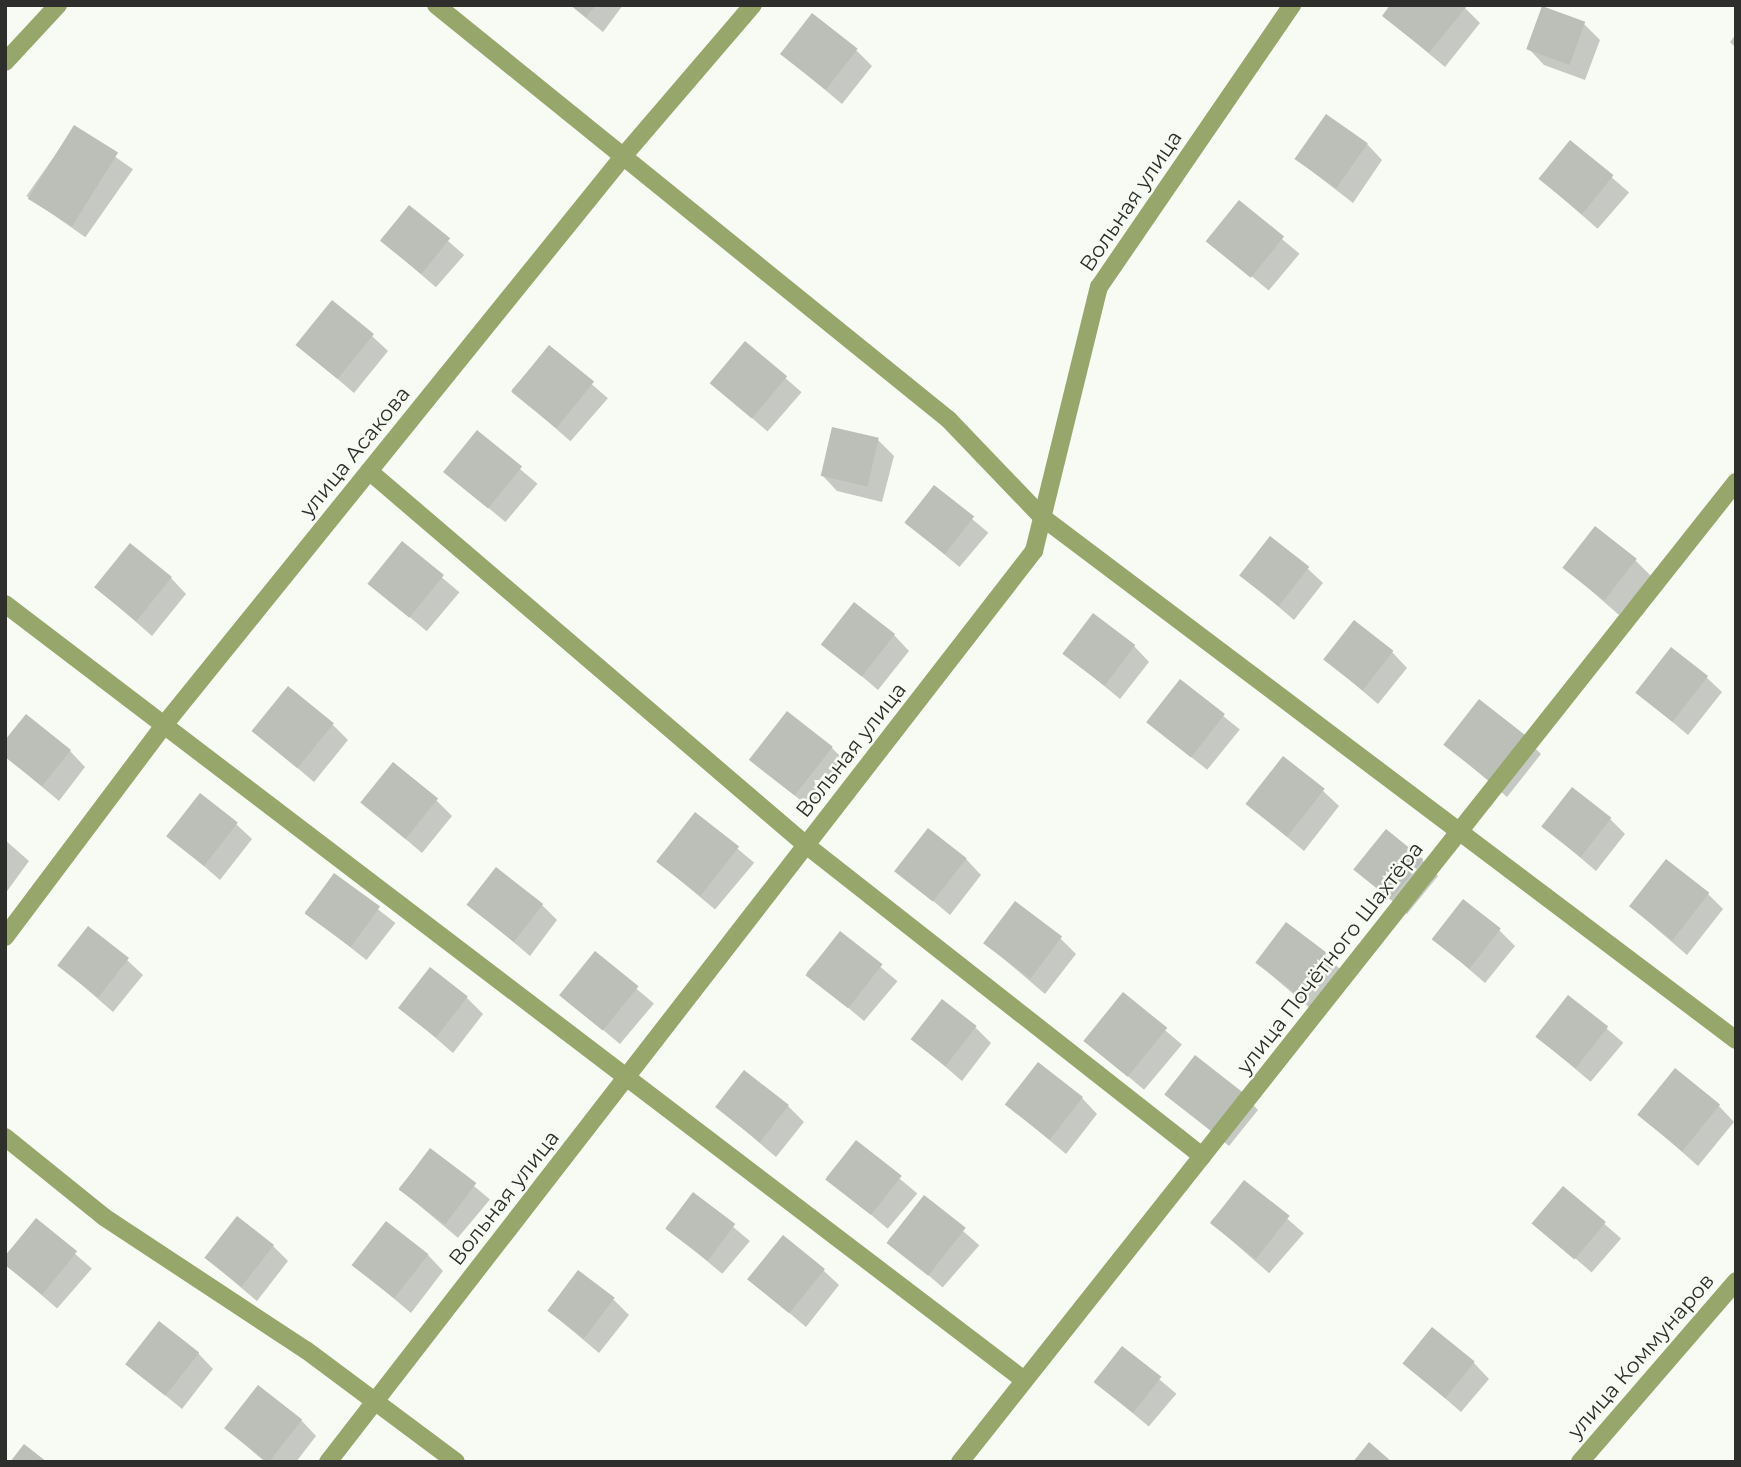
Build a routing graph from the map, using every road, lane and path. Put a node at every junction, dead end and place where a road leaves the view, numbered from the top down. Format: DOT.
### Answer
graph roads {
  1 [pos="58,5"];
  2 [pos="436,5"];
  3 [pos="752,5"];
  4 [pos="1292,5"];
  5 [pos="5,62"];
  6 [pos="626,153"];
  7 [pos="369,471"];
  8 [pos="1736,482"];
  9 [pos="1042,517"];
  10 [pos="5,604"];
  11 [pos="164,725"];
  12 [pos="1459,831"];
  13 [pos="806,845"];
  14 [pos="5,937"];
  15 [pos="1736,1040"];
  16 [pos="629,1073"];
  17 [pos="5,1137"];
  18 [pos="1202,1156"];
  19 [pos="1736,1281"];
  20 [pos="1024,1380"];
  21 [pos="376,1401"];
  22 [pos="328,1462"];
  23 [pos="456,1462"];
  24 [pos="960,1462"];
  25 [pos="1580,1462"];
  1 -- 5 [label="street"];
  2 -- 6 [label="street"];
  3 -- 6 [label="street, улица Асакова"];
  4 -- 9 [label="street, Вольная улица"];
  6 -- 7 [label="street, улица Асакова"];
  6 -- 9 [label="street"];
  7 -- 11 [label="street, улица Асакова"];
  7 -- 13 [label="street"];
  8 -- 12 [label="street, улица Почётного Шахтёра"];
  9 -- 12 [label="street"];
  9 -- 13 [label="street, Вольная улица"];
  10 -- 11 [label="street"];
  11 -- 14 [label="street, улица Асакова"];
  11 -- 16 [label="street"];
  12 -- 15 [label="street"];
  12 -- 18 [label="street, улица Почётного Шахтёра"];
  13 -- 16 [label="street, Вольная улица"];
  13 -- 18 [label="street"];
  16 -- 20 [label="street"];
  16 -- 21 [label="street, Вольная улица"];
  17 -- 21 [label="street"];
  18 -- 20 [label="street, улица Почётного Шахтёра"];
  19 -- 25 [label="street, улица Коммунаров"];
  20 -- 24 [label="street, улица Почётного Шахтёра"];
  21 -- 22 [label="street, Вольная улица"];
  21 -- 23 [label="street"];
}
